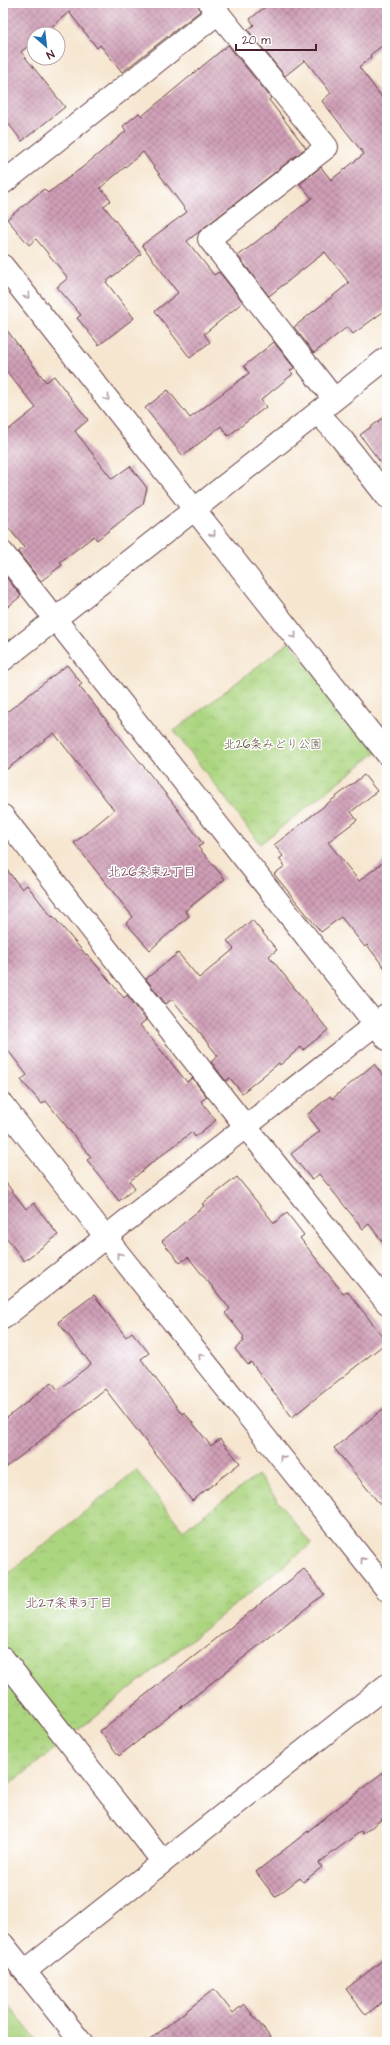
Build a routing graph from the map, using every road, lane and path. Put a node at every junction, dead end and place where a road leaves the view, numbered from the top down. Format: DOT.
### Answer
graph roads {
  1 [pos="214,8"];
  2 [pos="3,183"];
  3 [pos="3,266"];
  4 [pos="387,358"];
  5 [pos="326,406"];
  6 [pos="387,497"];
  7 [pos="194,510"];
  8 [pos="3,553"];
  9 [pos="55,619"];
  10 [pos="3,660"];
  11 [pos="387,754"];
  12 [pos="3,816"];
  13 [pos="383,1026"];
  14 [pos="3,1105"];
  15 [pos="246,1127"];
  16 [pos="106,1237"];
  17 [pos="387,1303"];
  18 [pos="3,1318"];
  19 [pos="387,1590"];
  20 [pos="3,1658"];
  21 [pos="387,1685"];
  22 [pos="163,1862"];
  23 [pos="3,1944"];
  24 [pos="25,1971"];
  25 [pos="81,2042"];
  1 -- 2 [label="street"];
  1 -- 5 [label="street"];
  3 -- 7 [label="street, one-way"];
  4 -- 5 [label="street"];
  5 -- 6 [label="street"];
  5 -- 7 [label="street"];
  7 -- 9 [label="street"];
  7 -- 11 [label="street, one-way"];
  8 -- 9 [label="street"];
  9 -- 10 [label="street"];
  9 -- 13 [label="street"];
  12 -- 15 [label="street"];
  13 -- 15 [label="street"];
  14 -- 16 [label="street"];
  15 -- 16 [label="street"];
  15 -- 17 [label="street"];
  16 -- 18 [label="street"];
  19 -- 16 [label="street, one-way"];
  20 -- 22 [label="street"];
  21 -- 22 [label="street"];
  22 -- 24 [label="street"];
  23 -- 24 [label="street"];
  24 -- 25 [label="street"];
}
